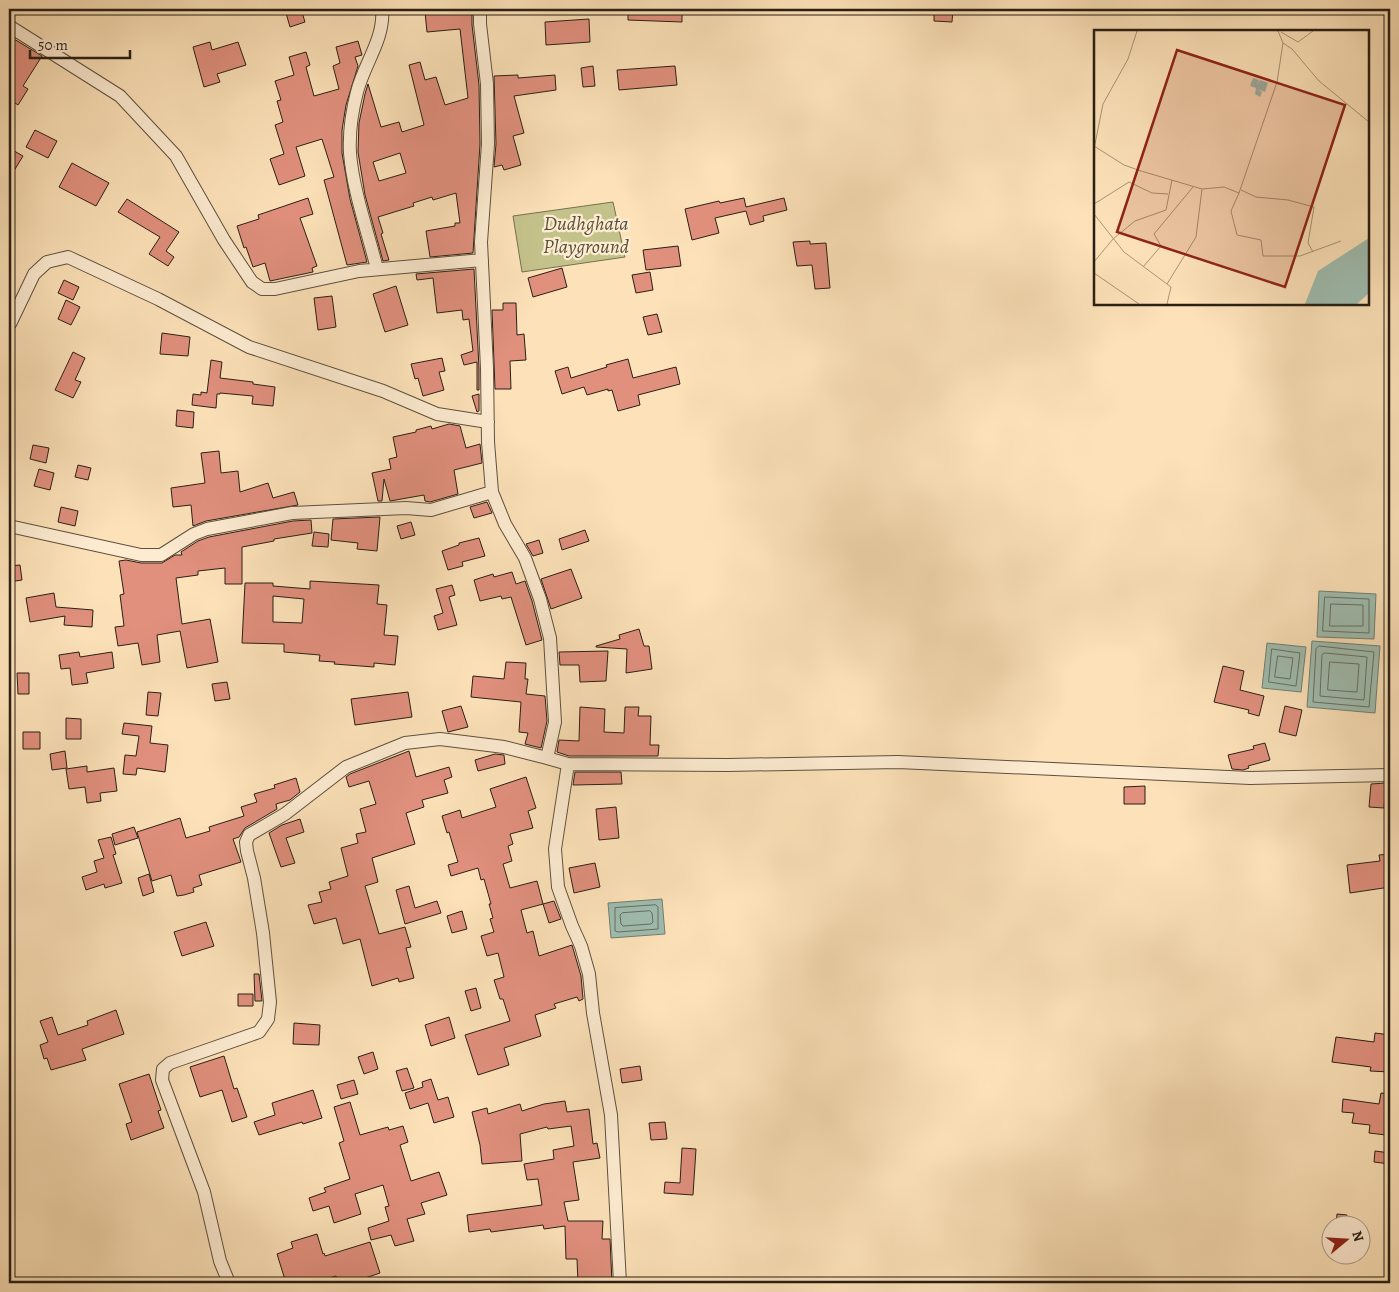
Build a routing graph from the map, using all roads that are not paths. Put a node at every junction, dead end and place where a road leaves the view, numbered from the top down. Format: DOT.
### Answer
graph roads {
  1 [pos="382,9"];
  2 [pos="480,9"];
  3 [pos="9,26"];
  4 [pos="482,260"];
  5 [pos="377,269"];
  6 [pos="9,325"];
  7 [pos="488,422"];
  8 [pos="492,492"];
  9 [pos="9,526"];
  10 [pos="547,758"];
  11 [pos="568,764"];
  12 [pos="1390,774"];
  13 [pos="228,1283"];
  14 [pos="620,1283"];
  1 -- 5 [label="street"];
  2 -- 4 [label="street"];
  3 -- 5 [label="street"];
  4 -- 5 [label="street"];
  4 -- 7 [label="street"];
  6 -- 7 [label="street"];
  7 -- 8 [label="street"];
  8 -- 9 [label="street"];
  8 -- 10 [label="street"];
  10 -- 11 [label="street"];
  10 -- 13 [label="street"];
  11 -- 12 [label="street"];
  11 -- 14 [label="street"];
}
